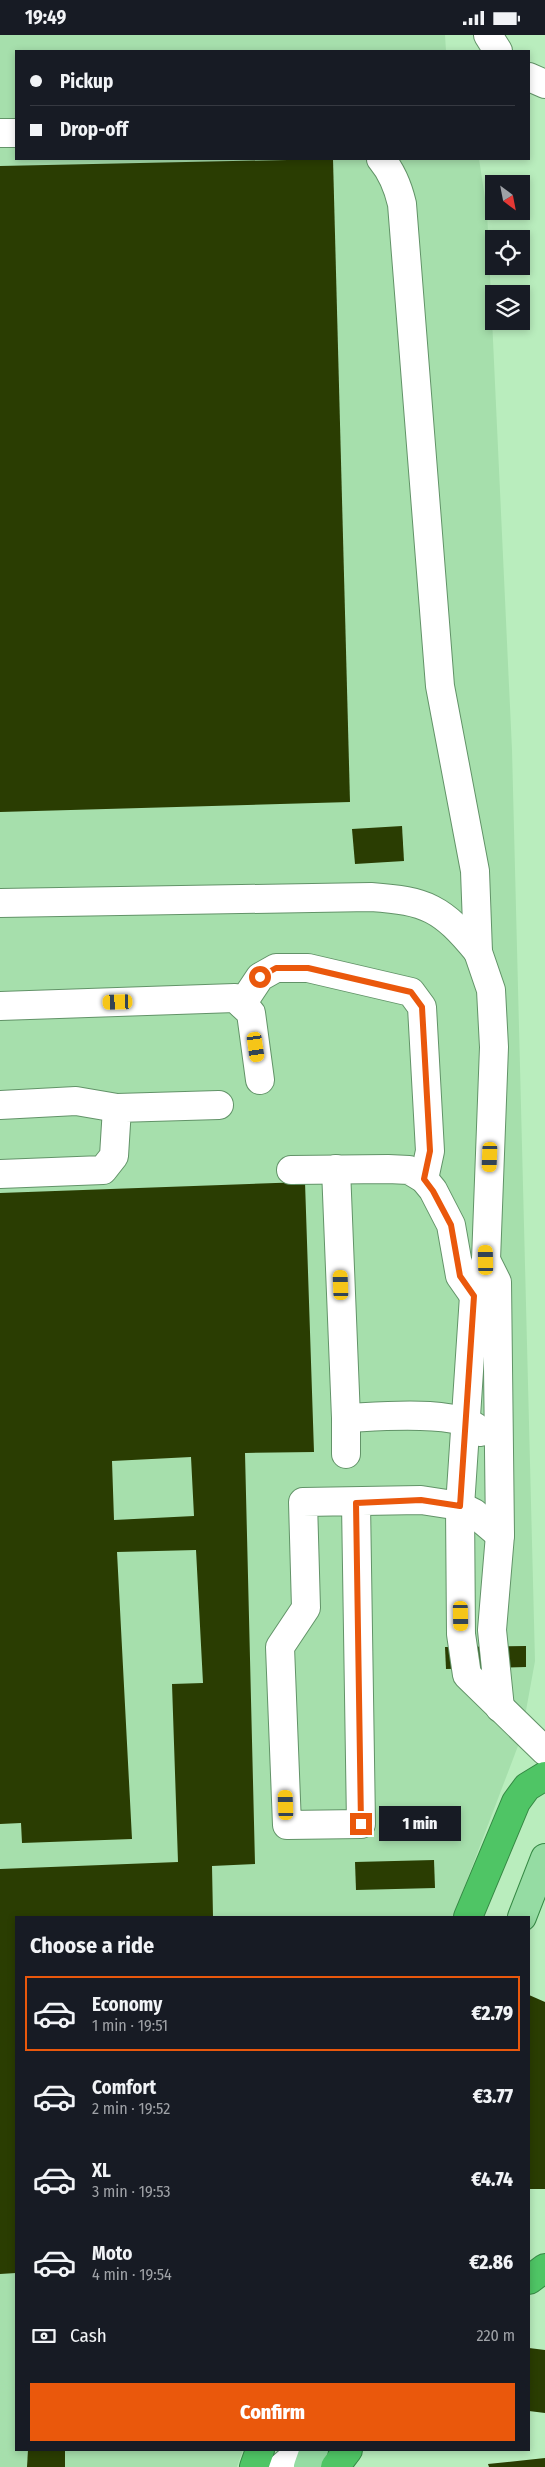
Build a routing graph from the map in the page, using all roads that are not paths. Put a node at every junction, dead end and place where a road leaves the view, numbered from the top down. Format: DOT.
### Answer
graph roads {
  1 [pos="488,35"];
  2 [pos="497,50"];
  3 [pos="530,77"];
  4 [pos="545,84"];
  5 [pos="0,133"];
  6 [pos="15,133"];
  7 [pos="381,160"];
  8 [pos="0,903"];
  9 [pos="478,952"];
  10 [pos="242,1004"];
  11 [pos="0,1006"];
  12 [pos="260,1080"];
  13 [pos="0,1105"];
  14 [pos="219,1105"];
  15 [pos="117,1108"];
  16 [pos="336,1169"];
  17 [pos="291,1170"];
  18 [pos="0,1174"];
  19 [pos="424,1179"];
  20 [pos="486,1260"];
  21 [pos="474,1296"];
  22 [pos="346,1419"];
  23 [pos="466,1421"];
  24 [pos="346,1454"];
  25 [pos="499,1455"];
  26 [pos="356,1503"];
  27 [pos="460,1506"];
  28 [pos="500,1535"];
  29 [pos="500,1708"];
  30 [pos="545,1751"];
  31 [pos="545,1776"];
  32 [pos="545,1858"];
  33 [pos="468,1916"];
  34 [pos="522,1916"];
  35 [pos="545,2268"];
  36 [pos="530,2279"];
  37 [pos="260,2451"];
  38 [pos="301,2451"];
  39 [pos="314,2451"];
  40 [pos="318,2451"];
  41 [pos="347,2451"];
  42 [pos="254,2467"];
  43 [pos="282,2467"];
  44 [pos="308,2467"];
  45 [pos="316,2467"];
  46 [pos="335,2467"];
  1 -- 2 [label="street"];
  3 -- 4 [label="street"];
  5 -- 6 [label="street"];
  7 -- 9 [label="street"];
  8 -- 9 [label="street"];
  9 -- 20 [label="street"];
  10 -- 11 [label="street"];
  10 -- 12 [label="street"];
  10 -- 19 [label="street"];
  13 -- 15 [label="street"];
  14 -- 15 [label="street"];
  15 -- 18 [label="street"];
  16 -- 17 [label="street"];
  16 -- 19 [label="street"];
  16 -- 22 [label="street"];
  19 -- 21 [label="street"];
  20 -- 21 [label="street"];
  20 -- 25 [label="street"];
  21 -- 23 [label="street"];
  22 -- 23 [label="street"];
  22 -- 24 [label="street"];
  23 -- 25 [label="street"];
  23 -- 27 [label="street"];
  25 -- 28 [label="street"];
  26 -- 26 [label="street"];
  26 -- 27 [label="street"];
  27 -- 28 [label="street"];
  27 -- 29 [label="street"];
  28 -- 29 [label="street"];
  29 -- 30 [label="street"];
  31 -- 33 [label="highway"];
  32 -- 34 [label="main road"];
  35 -- 36 [label="highway"];
  37 -- 42 [label="highway"];
  38 -- 43 [label="street"];
  39 -- 44 [label="main road"];
  40 -- 45 [label="main road"];
  41 -- 46 [label="highway"];
}
